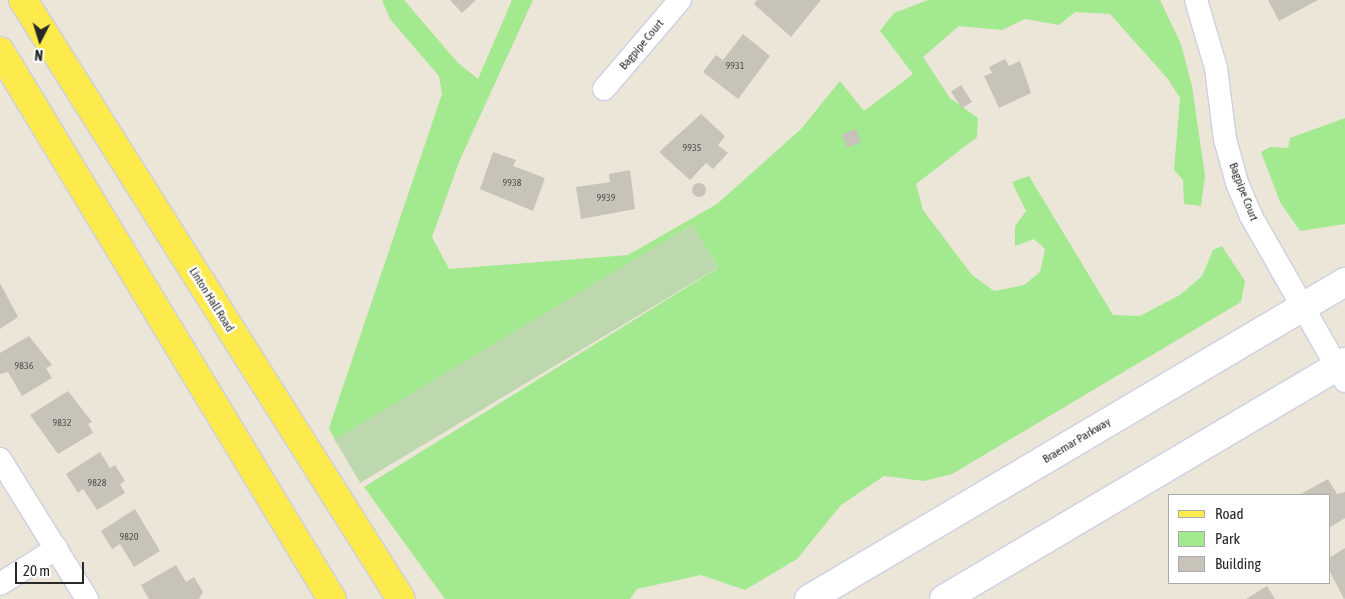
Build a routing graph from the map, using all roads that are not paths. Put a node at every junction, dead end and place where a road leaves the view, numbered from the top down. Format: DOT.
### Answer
graph roads {
  1 [pos="23,0"];
  2 [pos="680,0"];
  3 [pos="1196,0"];
  4 [pos="0,51"];
  5 [pos="604,89"];
  6 [pos="1345,282"];
  7 [pos="1302,308"];
  8 [pos="1342,370"];
  9 [pos="0,459"];
  10 [pos="57,548"];
  11 [pos="0,584"];
  12 [pos="86,599"];
  13 [pos="332,599"];
  14 [pos="401,599"];
  15 [pos="810,599"];
  16 [pos="944,599"];
  1 -- 14 [label="main road, Linton Hall Road"];
  2 -- 5 [label="street, Bagpipe Court"];
  3 -- 7 [label="street, Bagpipe Court"];
  4 -- 13 [label="main road"];
  6 -- 7 [label="street, Braemar Parkway"];
  7 -- 8 [label="street, Bagpipe Court"];
  7 -- 15 [label="street, Braemar Parkway"];
  8 -- 16 [label="street"];
  9 -- 10 [label="street"];
  10 -- 11 [label="street"];
  10 -- 12 [label="street"];
}
